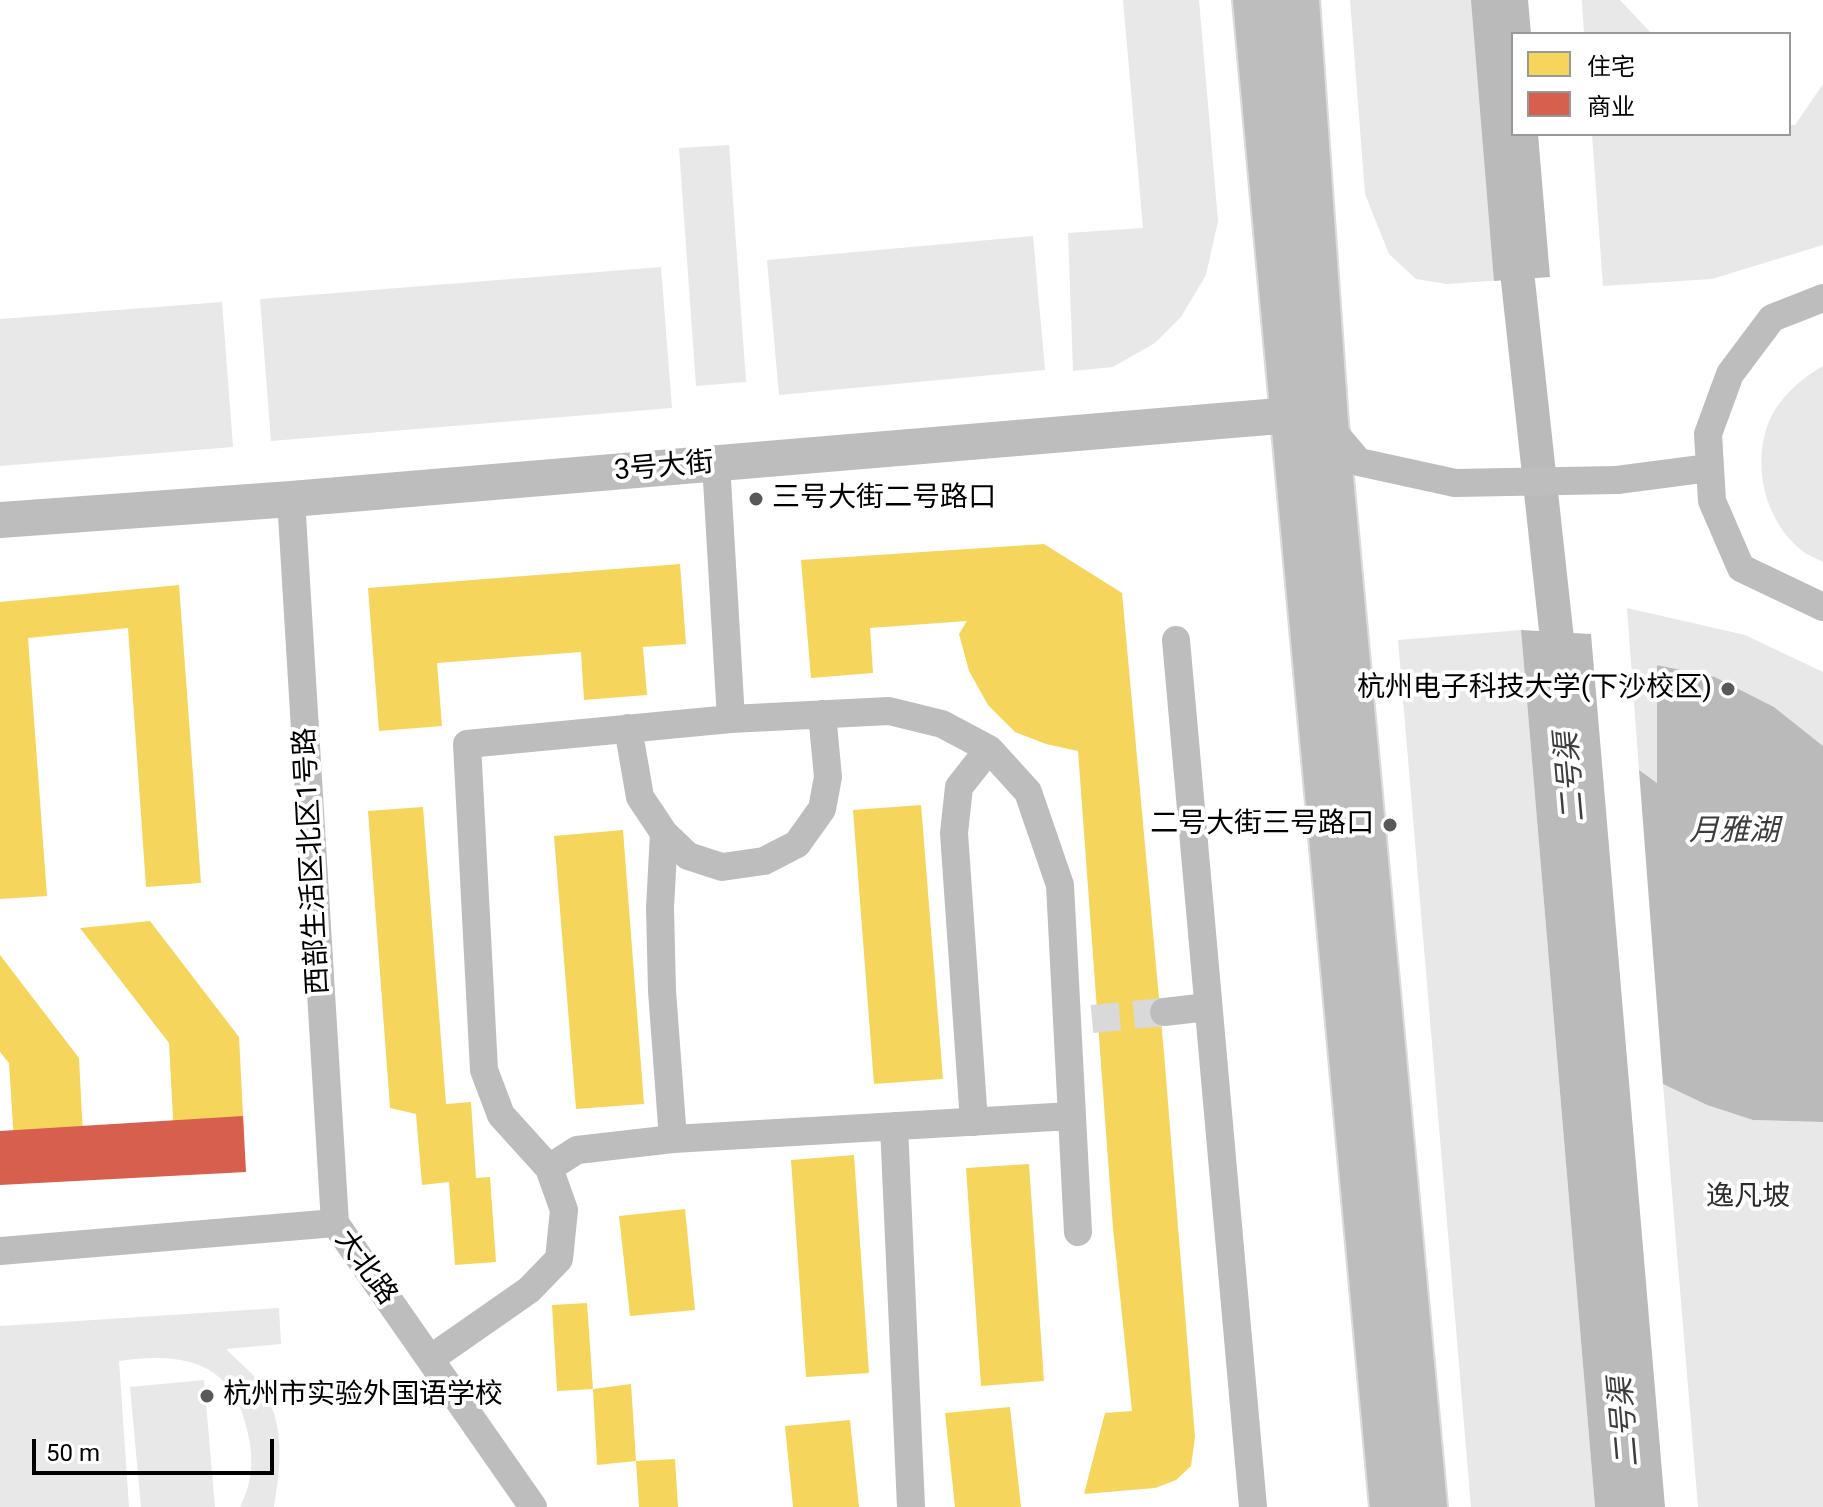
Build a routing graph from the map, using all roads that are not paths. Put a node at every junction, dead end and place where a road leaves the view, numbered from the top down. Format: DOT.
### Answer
graph roads {
  1 [pos="1255,0"];
  2 [pos="1297,0"];
  3 [pos="1823,298"];
  4 [pos="1309,419"];
  5 [pos="716,463"];
  6 [pos="1709,468"];
  7 [pos="291,499"];
  8 [pos="0,520"];
  9 [pos="1823,607"];
  10 [pos="1176,640"];
  11 [pos="822,714"];
  12 [pos="731,719"];
  13 [pos="628,728"];
  14 [pos="989,749"];
  15 [pos="664,833"];
  16 [pos="1208,1007"];
  17 [pos="1164,1012"];
  18 [pos="1071,1116"];
  19 [pos="974,1122"];
  20 [pos="894,1126"];
  21 [pos="673,1139"];
  22 [pos="549,1168"];
  23 [pos="335,1223"];
  24 [pos="1078,1232"];
  25 [pos="0,1251"];
  26 [pos="430,1359"];
  27 [pos="533,1507"];
  28 [pos="911,1507"];
  29 [pos="1253,1507"];
  30 [pos="1392,1507"];
  31 [pos="1425,1507"];
  1 -- 4 [label="main road"];
  2 -- 4 [label="main road"];
  3 -- 6 [label="street"];
  4 -- 5 [label="street, 3号大街"];
  4 -- 6 [label="street, bridge"];
  4 -- 30 [label="main road"];
  4 -- 31 [label="main road"];
  5 -- 7 [label="street, 3号大街"];
  5 -- 12 [label="street"];
  6 -- 9 [label="street"];
  7 -- 8 [label="street, 3号大街"];
  7 -- 23 [label="street, 西部生活区北区1号路"];
  10 -- 16 [label="street"];
  11 -- 12 [label="street"];
  11 -- 14 [label="street"];
  11 -- 15 [label="street"];
  12 -- 13 [label="street"];
  13 -- 15 [label="street"];
  13 -- 22 [label="street"];
  14 -- 18 [label="street"];
  14 -- 19 [label="street"];
  15 -- 21 [label="street"];
  16 -- 17 [label="street"];
  16 -- 29 [label="street"];
  18 -- 19 [label="street"];
  18 -- 24 [label="street"];
  19 -- 20 [label="street"];
  20 -- 21 [label="street"];
  20 -- 28 [label="street"];
  21 -- 22 [label="street"];
  22 -- 26 [label="street"];
  23 -- 25 [label="street, 大北路"];
  23 -- 26 [label="street, 大北路"];
  26 -- 27 [label="street, 大北路"];
}
